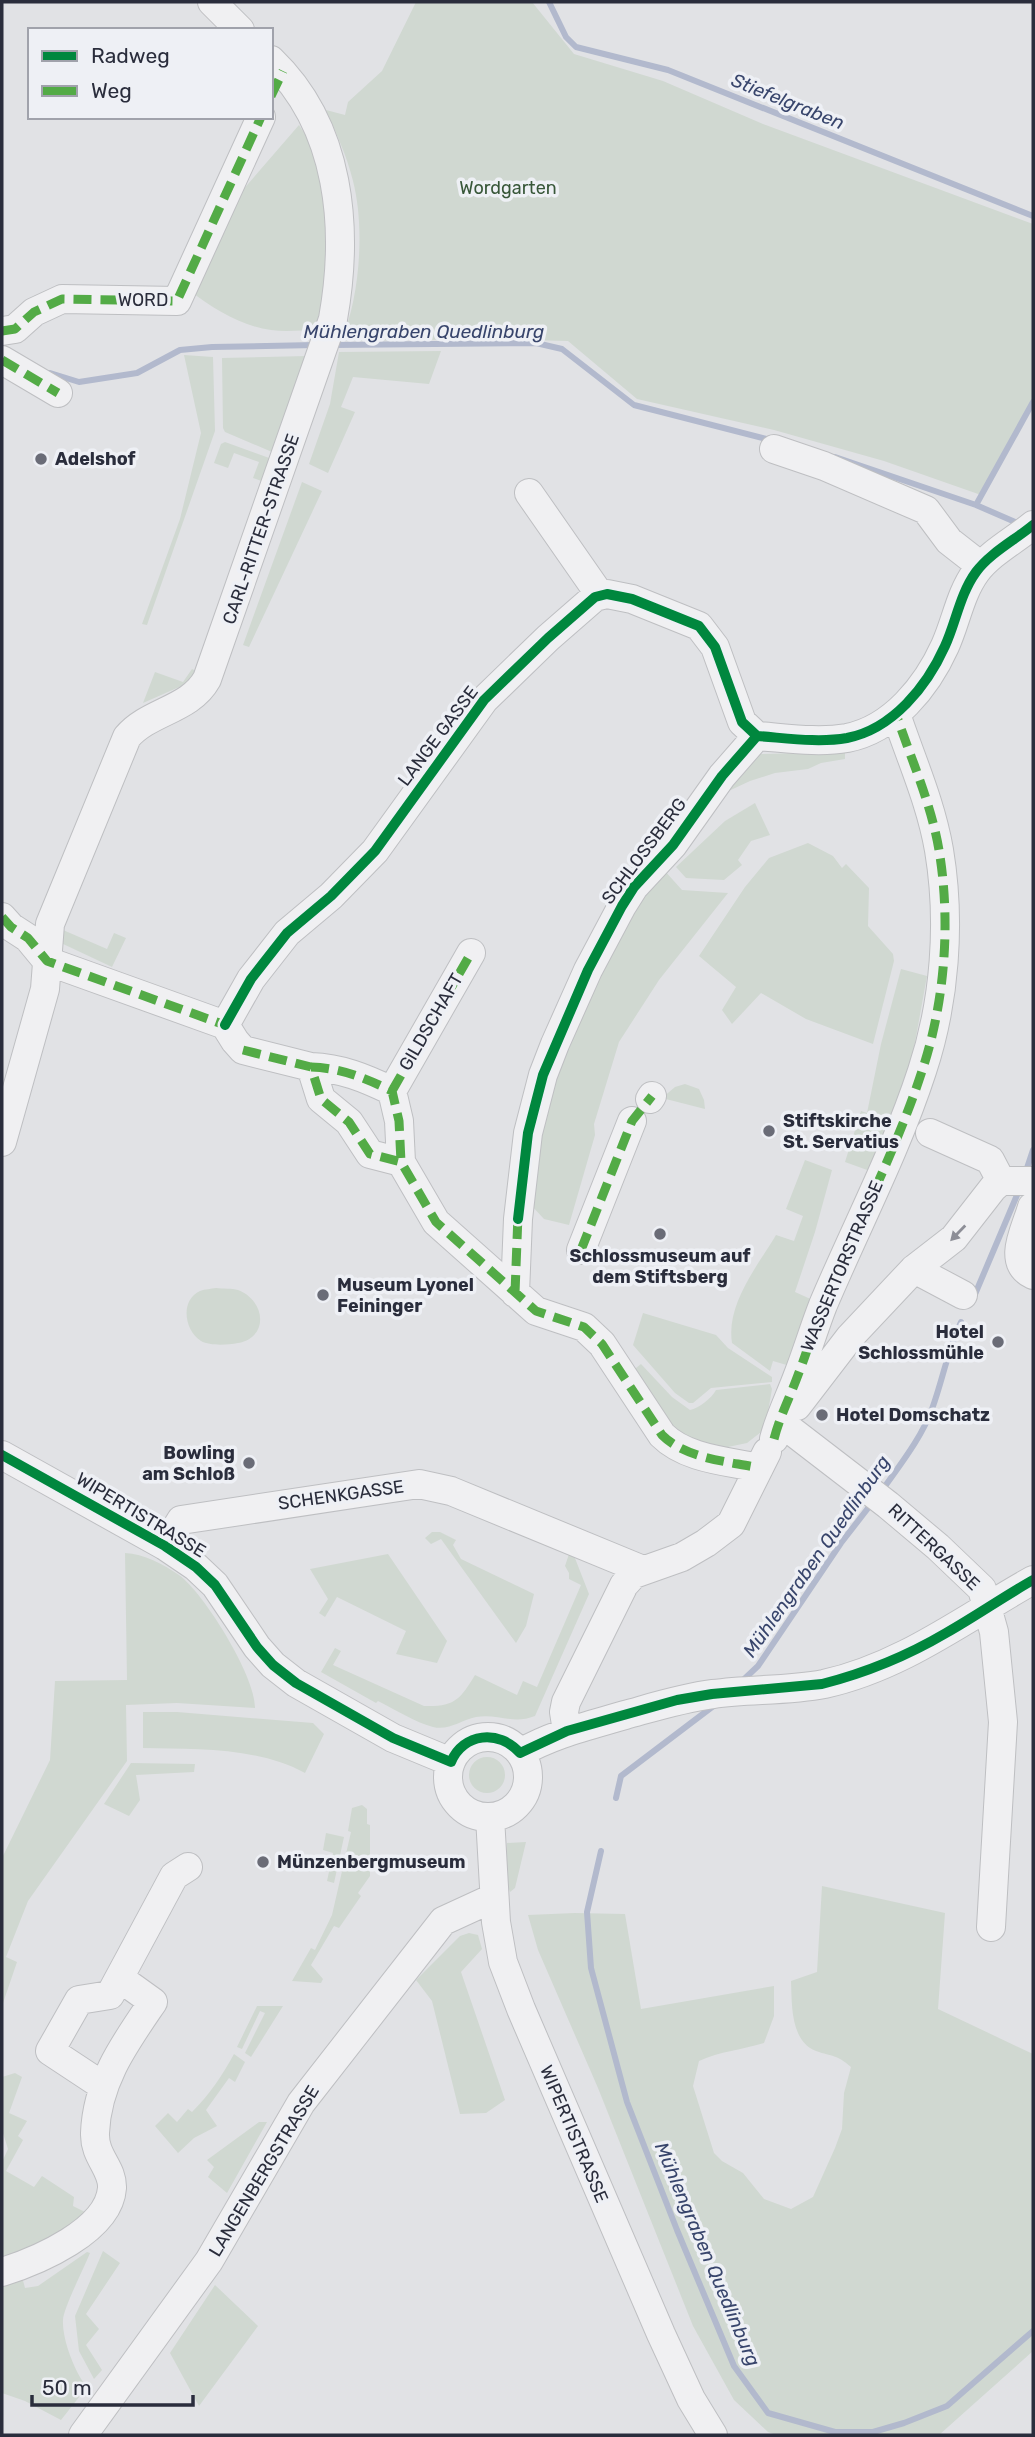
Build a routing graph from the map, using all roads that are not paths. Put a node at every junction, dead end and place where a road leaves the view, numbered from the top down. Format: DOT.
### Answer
graph roads {
  1 [pos="212,2"];
  2 [pos="238,28"];
  3 [pos="275,76"];
  4 [pos="260,119"];
  5 [pos="2,331"];
  6 [pos="2,360"];
  7 [pos="58,393"];
  8 [pos="774,449"];
  9 [pos="529,493"];
  10 [pos="1027,530"];
  11 [pos="981,566"];
  12 [pos="600,595"];
  13 [pos="896,714"];
  14 [pos="757,736"];
  15 [pos="2,917"];
  16 [pos="471,953"];
  17 [pos="47,961"];
  18 [pos="225,1025"];
  19 [pos="311,1067"];
  20 [pos="392,1091"];
  21 [pos="632,1121"];
  22 [pos="930,1133"];
  23 [pos="2,1142"];
  24 [pos="401,1162"];
  25 [pos="1022,1186"];
  26 [pos="581,1250"];
  27 [pos="914,1269"];
  28 [pos="1033,1275"];
  29 [pos="515,1293"];
  30 [pos="962,1295"];
  31 [pos="779,1432"];
  32 [pos="2,1455"];
  33 [pos="759,1468"];
  34 [pos="165,1546"];
  35 [pos="643,1570"];
  36 [pos="1033,1580"];
  37 [pos="988,1606"];
  38 [pos="567,1731"];
  39 [pos="520,1753"];
  40 [pos="451,1762"];
  41 [pos="490,1817"];
  42 [pos="188,1867"];
  43 [pos="493,1898"];
  44 [pos="991,1927"];
  45 [pos="121,1979"];
  46 [pos="103,2085"];
  47 [pos="2,2272"];
  48 [pos="707,2433"];
  49 [pos="83,2435"];
  1 -- 2 [label="street"];
  3 -- 17 [label="street, CARL-RITTER-STRASSE"];
  4 -- 5 [label="street, WORD"];
  6 -- 7 [label="street"];
  8 -- 11 [label="street"];
  9 -- 12 [label="street"];
  10 -- 11 [label="street"];
  11 -- 13 [label="street"];
  12 -- 14 [label="street"];
  12 -- 18 [label="street, LANGE GASSE"];
  13 -- 14 [label="street"];
  13 -- 31 [label="street, WASSERTORSTRASSE"];
  14 -- 29 [label="street, SCHLOSSBERG"];
  15 -- 17 [label="street"];
  16 -- 20 [label="street, GILDSCHAFT"];
  17 -- 18 [label="street"];
  17 -- 23 [label="street, CARL-RITTER-STRASSE"];
  18 -- 19 [label="street, GILDSCHAFT"];
  19 -- 20 [label="street, GILDSCHAFT"];
  19 -- 24 [label="street"];
  20 -- 24 [label="street, GILDSCHAFT"];
  21 -- 26 [label="street"];
  22 -- 25 [label="street"];
  24 -- 29 [label="street"];
  25 -- 27 [label="street, one-way"];
  25 -- 28 [label="street"];
  27 -- 30 [label="street"];
  27 -- 31 [label="street"];
  29 -- 33 [label="street"];
  31 -- 33 [label="street"];
  31 -- 37 [label="street, RITTERGASSE"];
  32 -- 34 [label="street, WIPERTISTRASSE"];
  33 -- 35 [label="street"];
  34 -- 35 [label="street, SCHENKGASSE"];
  34 -- 40 [label="street, WIPERTISTRASSE"];
  35 -- 38 [label="street"];
  36 -- 37 [label="street"];
  37 -- 38 [label="street"];
  37 -- 44 [label="street, RITTERGASSE"];
  38 -- 39 [label="street"];
  39 -- 40 [label="street"];
  39 -- 41 [label="street"];
  40 -- 41 [label="street"];
  41 -- 43 [label="street, WIPERTISTRASSE"];
  42 -- 45 [label="street"];
  43 -- 48 [label="street, WIPERTISTRASSE"];
  43 -- 49 [label="street, LANGENBERGSTRASSE"];
  45 -- 46 [label="street"];
  45 -- 46 [label="street"];
  46 -- 47 [label="street"];
}
